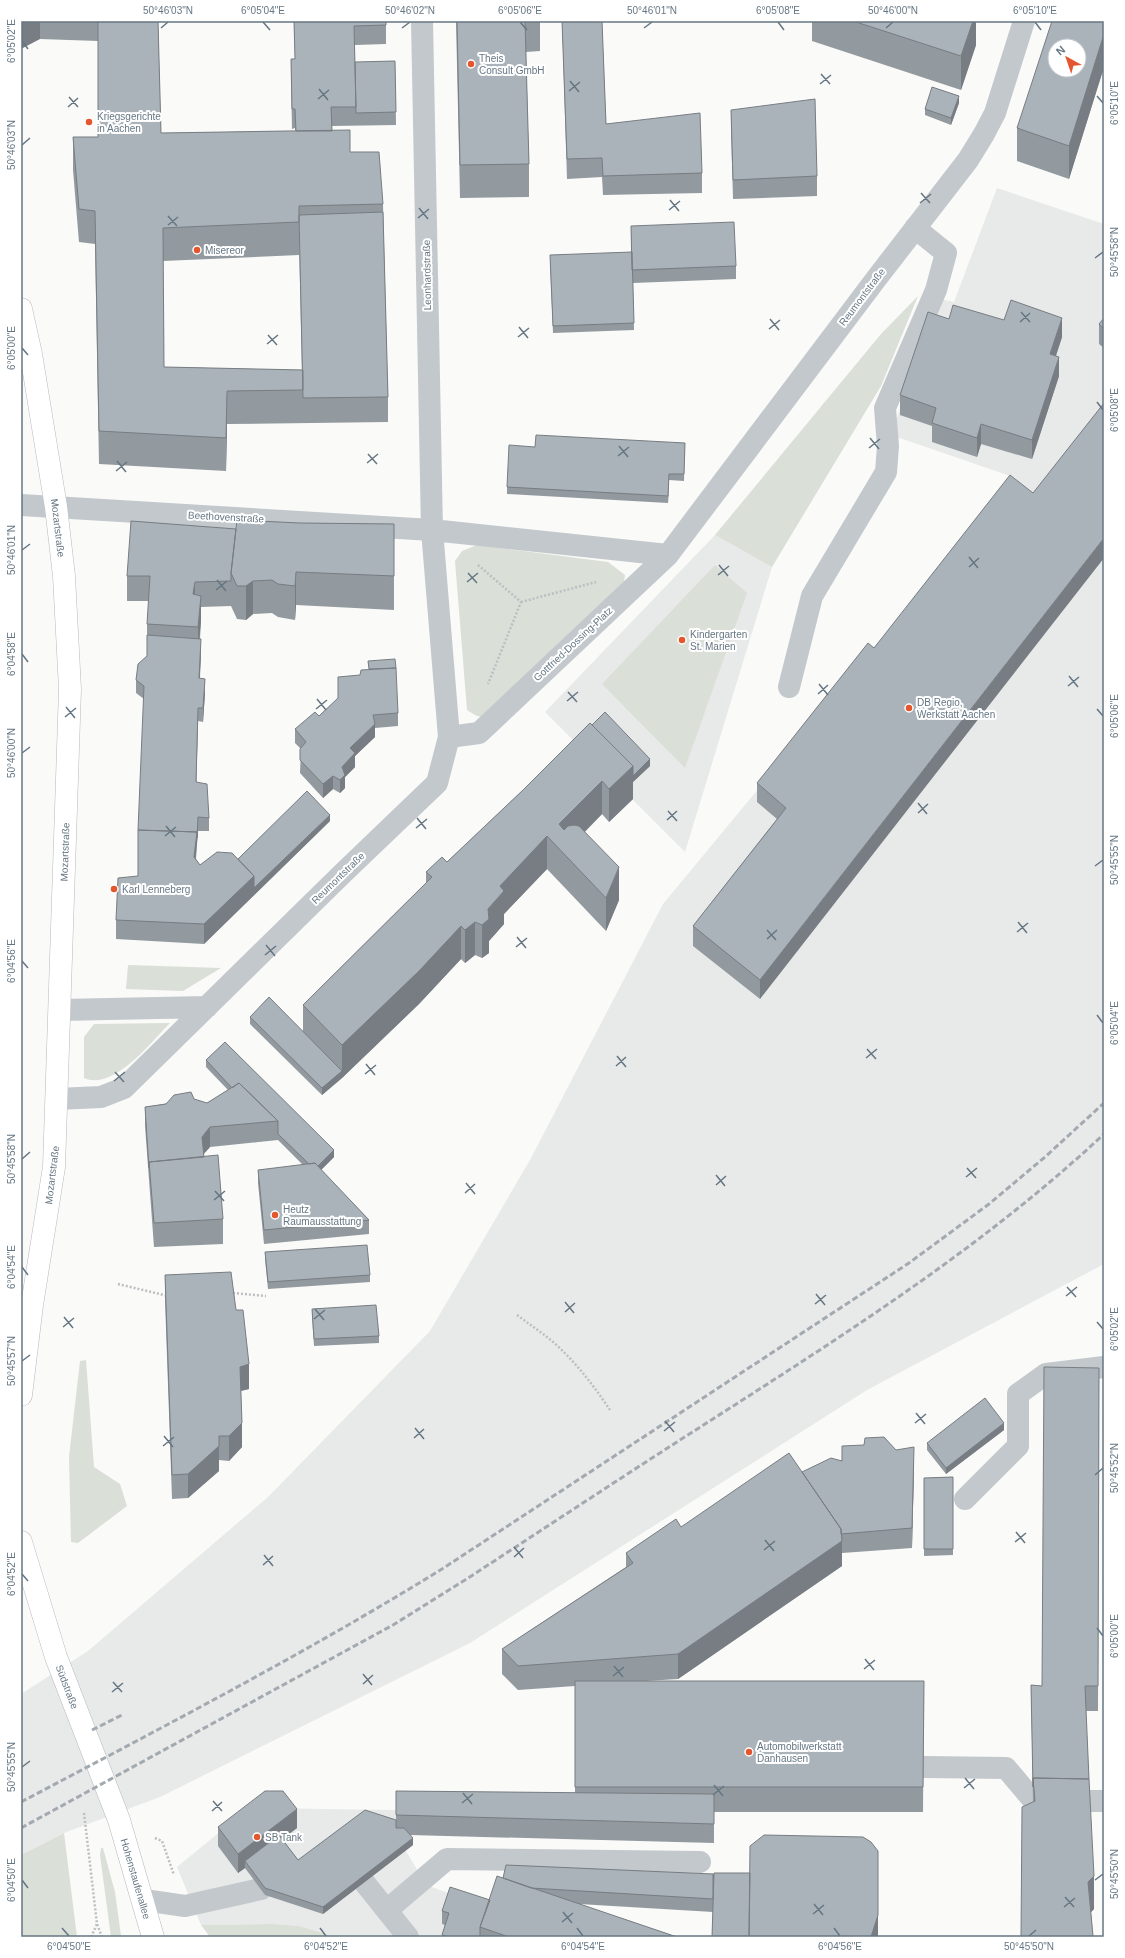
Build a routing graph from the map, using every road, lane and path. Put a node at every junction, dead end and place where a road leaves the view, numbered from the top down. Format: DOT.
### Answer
graph roads {
  1 [pos="422,21"];
  2 [pos="1024,21"];
  3 [pos="915,228"];
  4 [pos="21,309"];
  5 [pos="21,505"];
  6 [pos="56,507"];
  7 [pos="432,530"];
  8 [pos="460,533"];
  9 [pos="668,555"];
  10 [pos="486,687"];
  11 [pos="789,687"];
  12 [pos="449,737"];
  13 [pos="207,1007"];
  14 [pos="60,1010"];
  15 [pos="57,1099"];
  16 [pos="118,1284"];
  17 [pos="228,1294"];
  18 [pos="266,1296"];
  19 [pos="174,1297"];
  20 [pos="26,1305"];
  21 [pos="518,1315"];
  22 [pos="1104,1367"];
  23 [pos="21,1395"];
  24 [pos="610,1410"];
  25 [pos="965,1499"];
  26 [pos="22,1547"];
  27 [pos="924,1767"];
  28 [pos="1033,1800"];
  29 [pos="84,1813"];
  30 [pos="119,1820"];
  31 [pos="700,1862"];
  32 [pos="364,1882"];
  33 [pos="261,1889"];
  34 [pos="144,1900"];
  35 [pos="185,1906"];
  36 [pos="387,1910"];
  37 [pos="97,1924"];
  38 [pos="91,1937"];
  39 [pos="102,1937"];
  40 [pos="153,1937"];
  41 [pos="408,1937"];
  1 -- 7 [label="street, Leonhardstraße"];
  2 -- 3 [label="street, Reumontstraße"];
  3 -- 9 [label="street, Reumontstraße"];
  3 -- 11 [label="street"];
  4 -- 6 [label="main road, Mozartstraße"];
  5 -- 6 [label="street, Beethovenstraße"];
  6 -- 7 [label="street, Beethovenstraße"];
  6 -- 14 [label="main road, Mozartstraße"];
  7 -- 8 [label="street"];
  7 -- 12 [label="street"];
  8 -- 9 [label="street"];
  8 -- 10 [label="path"];
  9 -- 12 [label="street, Gottfried-Dossing-Platz"];
  12 -- 13 [label="street, Reumontstraße"];
  13 -- 14 [label="street"];
  13 -- 15 [label="street, Reumontstraße"];
  14 -- 15 [label="main road, Mozartstraße"];
  15 -- 20 [label="main road, Mozartstraße"];
  16 -- 19 [label="path"];
  17 -- 18 [label="path"];
  20 -- 23 [label="main road, Mozartstraße"];
  21 -- 24 [label="path"];
  22 -- 25 [label="street"];
  26 -- 30 [label="main road, Südstraße"];
  27 -- 28 [label="street"];
  29 -- 37 [label="path"];
  30 -- 34 [label="main road, Hohenstaufenallee"];
  30 -- 35 [label="path"];
  31 -- 36 [label="street"];
  32 -- 36 [label="street"];
  33 -- 35 [label="street"];
  34 -- 35 [label="street"];
  34 -- 40 [label="main road, Hohenstaufenallee"];
  36 -- 41 [label="street"];
  37 -- 38 [label="path"];
  37 -- 39 [label="path"];
}
